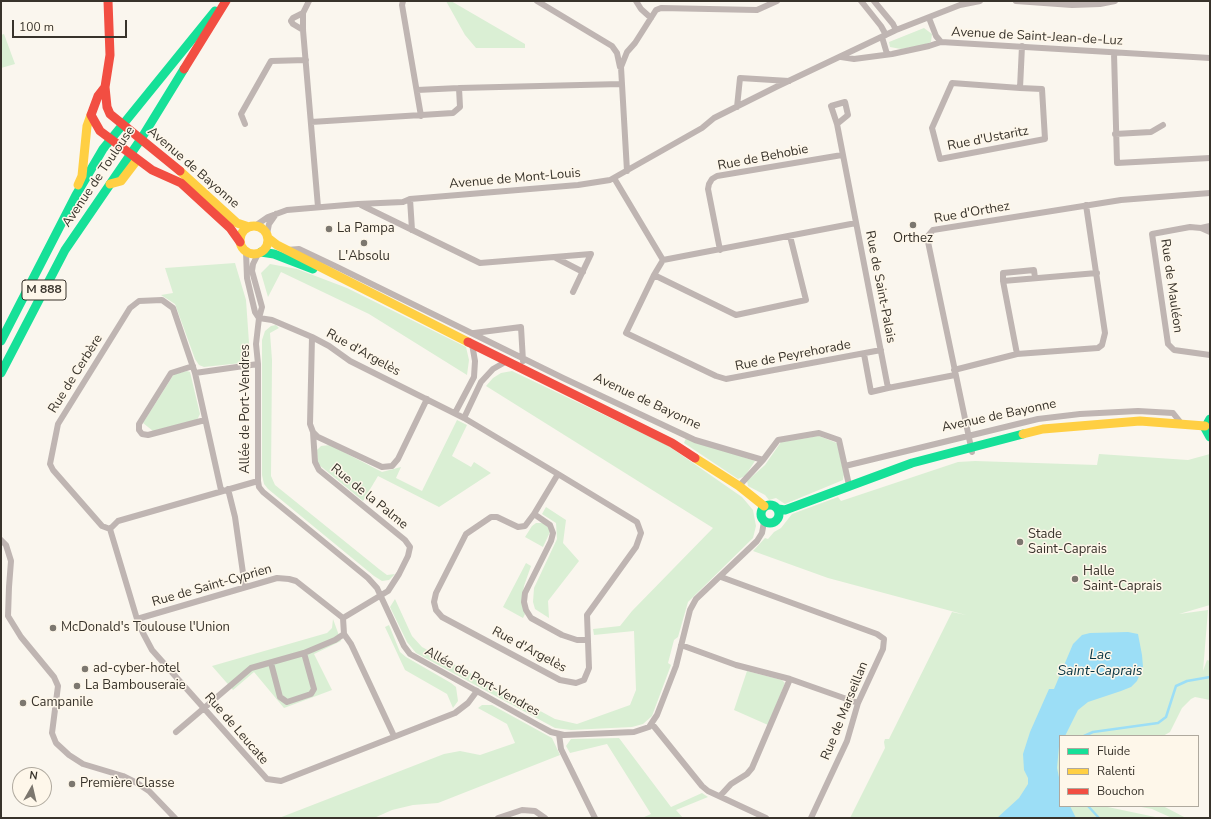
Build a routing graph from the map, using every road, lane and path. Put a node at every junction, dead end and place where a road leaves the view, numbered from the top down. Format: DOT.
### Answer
graph roads {
  1 [pos="108,1"];
  2 [pos="225,1"];
  3 [pos="310,1"];
  4 [pos="404,1"];
  5 [pos="537,1"];
  6 [pos="636,1"];
  7 [pos="777,1"];
  8 [pos="861,1"];
  9 [pos="874,1"];
  10 [pos="980,1"];
  11 [pos="1016,1"];
  12 [pos="1111,1"];
  13 [pos="303,12"];
  14 [pos="651,18"];
  15 [pos="929,18"];
  16 [pos="303,30"];
  17 [pos="896,30"];
  18 [pos="884,36"];
  19 [pos="941,42"];
  20 [pos="1022,46"];
  21 [pos="1114,53"];
  22 [pos="889,54"];
  23 [pos="841,57"];
  24 [pos="1210,58"];
  25 [pos="306,60"];
  26 [pos="620,67"];
  27 [pos="791,81"];
  28 [pos="621,84"];
  29 [pos="105,87"];
  30 [pos="459,88"];
  31 [pos="1020,88"];
  32 [pos="417,90"];
  33 [pos="737,107"];
  34 [pos="91,115"];
  35 [pos="421,116"];
  36 [pos="311,122"];
  37 [pos="245,124"];
  38 [pos="837,124"];
  39 [pos="123,125"];
  40 [pos="1163,125"];
  41 [pos="1115,134"];
  42 [pos="111,139"];
  43 [pos="141,140"];
  44 [pos="842,155"];
  45 [pos="134,157"];
  46 [pos="1210,158"];
  47 [pos="627,171"];
  48 [pos="614,178"];
  49 [pos="1210,193"];
  50 [pos="76,195"];
  51 [pos="410,199"];
  52 [pos="358,204"];
  53 [pos="1086,205"];
  54 [pos="318,208"];
  55 [pos="277,213"];
  56 [pos="856,223"];
  57 [pos="252,226"];
  58 [pos="1210,226"];
  59 [pos="1201,228"];
  60 [pos="412,230"];
  61 [pos="1210,232"];
  62 [pos="267,236"];
  63 [pos="790,236"];
  64 [pos="240,242"];
  65 [pos="720,250"];
  66 [pos="246,252"];
  67 [pos="259,253"];
  68 [pos="555,257"];
  69 [pos="663,260"];
  70 [pos="332,271"];
  71 [pos="583,272"];
  72 [pos="1097,273"];
  73 [pos="654,275"];
  74 [pos="573,292"];
  75 [pos="259,318"];
  76 [pos="474,333"];
  77 [pos="312,337"];
  78 [pos="1,341"];
  79 [pos="472,344"];
  80 [pos="881,350"];
  81 [pos="864,354"];
  82 [pos="1017,354"];
  83 [pos="1210,355"];
  84 [pos="524,359"];
  85 [pos="507,361"];
  86 [pos="258,364"];
  87 [pos="193,366"];
  88 [pos="519,367"];
  89 [pos="955,372"];
  90 [pos="1,373"];
  91 [pos="195,374"];
  92 [pos="888,388"];
  93 [pos="427,399"];
  94 [pos="455,413"];
  95 [pos="464,418"];
  96 [pos="205,420"];
  97 [pos="1181,423"];
  98 [pos="1208,423"];
  99 [pos="313,432"];
  100 [pos="968,436"];
  101 [pos="1210,437"];
  102 [pos="971,449"];
  103 [pos="763,460"];
  104 [pos="845,466"];
  105 [pos="558,474"];
  106 [pos="258,481"];
  107 [pos="849,485"];
  108 [pos="739,486"];
  109 [pos="228,489"];
  110 [pos="221,490"];
  111 [pos="764,506"];
  112 [pos="778,510"];
  113 [pos="534,514"];
  114 [pos="764,522"];
  115 [pos="110,529"];
  116 [pos="1,540"];
  117 [pos="721,577"];
  118 [pos="245,587"];
  119 [pos="381,596"];
  120 [pos="343,618"];
  121 [pos="137,619"];
  122 [pos="344,634"];
  123 [pos="587,640"];
  124 [pos="681,645"];
  125 [pos="304,653"];
  126 [pos="271,663"];
  127 [pos="790,679"];
  128 [pos="477,691"];
  129 [pos="858,703"];
  130 [pos="203,709"];
  131 [pos="652,724"];
  132 [pos="176,732"];
  133 [pos="559,734"];
  134 [pos="394,736"];
  135 [pos="720,796"];
  136 [pos="175,818"];
  137 [pos="498,818"];
  138 [pos="545,818"];
  139 [pos="595,818"];
  140 [pos="766,818"];
  141 [pos="811,818"];
  1 -- 29 [label="street"];
  2 -- 39 [label="street, Avenue de Toulouse / M 888"];
  2 -- 43 [label="street, Avenue de Toulouse / M 888"];
  3 -- 13 [label="street"];
  4 -- 32 [label="street"];
  5 -- 26 [label="street"];
  6 -- 14 [label="street"];
  7 -- 14 [label="street"];
  8 -- 18 [label="street"];
  9 -- 17 [label="street"];
  10 -- 15 [label="street, Avenue de Mont-Louis"];
  11 -- 12 [label="street"];
  13 -- 16 [label="street"];
  13 -- 16 [label="street"];
  14 -- 26 [label="street"];
  15 -- 17 [label="street, Avenue de Mont-Louis"];
  15 -- 19 [label="street"];
  16 -- 25 [label="street"];
  17 -- 18 [label="street, Avenue de Mont-Louis"];
  18 -- 22 [label="street"];
  18 -- 23 [label="street, Avenue de Mont-Louis"];
  19 -- 20 [label="street, Avenue de Saint-Jean-de-Luz"];
  19 -- 22 [label="street, Avenue de Saint-Jean-de-Luz"];
  20 -- 21 [label="street, Avenue de Saint-Jean-de-Luz"];
  20 -- 31 [label="street"];
  21 -- 24 [label="street, Avenue de Saint-Jean-de-Luz"];
  21 -- 41 [label="street"];
  22 -- 23 [label="street, Avenue de Saint-Jean-de-Luz"];
  23 -- 27 [label="street, Avenue de Mont-Louis"];
  25 -- 36 [label="street"];
  25 -- 37 [label="street"];
  26 -- 28 [label="street"];
  27 -- 33 [label="street, Avenue de Mont-Louis"];
  27 -- 33 [label="street, Avenue de Mont-Louis"];
  28 -- 30 [label="street"];
  28 -- 47 [label="street"];
  29 -- 34 [label="street"];
  29 -- 39 [label="street, Avenue de Bayonne"];
  30 -- 32 [label="street"];
  30 -- 35 [label="street"];
  31 -- 31 [label="street, Rue d'Ustaritz"];
  32 -- 35 [label="street"];
  33 -- 47 [label="street, Avenue de Mont-Louis"];
  34 -- 42 [label="street, Avenue de Bayonne"];
  34 -- 50 [label="street"];
  35 -- 36 [label="street"];
  36 -- 54 [label="street"];
  38 -- 44 [label="street, Rue de Saint-Palais"];
  39 -- 42 [label="street, Avenue de Toulouse / M 888"];
  39 -- 43 [label="street, Avenue de Bayonne"];
  40 -- 41 [label="street"];
  41 -- 46 [label="street"];
  42 -- 45 [label="street, Avenue de Bayonne"];
  42 -- 50 [label="street, Avenue de Toulouse / M 888"];
  43 -- 45 [label="street, Avenue de Toulouse / M 888"];
  43 -- 57 [label="street, Avenue de Bayonne"];
  44 -- 56 [label="street, Rue de Saint-Palais"];
  44 -- 65 [label="street, Rue de Behobie"];
  45 -- 64 [label="street, Avenue de Bayonne"];
  45 -- 90 [label="street, Avenue de Toulouse / M 888"];
  47 -- 48 [label="street, Avenue de Mont-Louis"];
  48 -- 51 [label="street, Avenue de Mont-Louis"];
  48 -- 69 [label="street"];
  49 -- 53 [label="street, Rue d'Orthez"];
  50 -- 78 [label="street, Avenue de Toulouse / M 888"];
  51 -- 52 [label="street, Avenue de Mont-Louis"];
  51 -- 60 [label="street"];
  52 -- 54 [label="street, Avenue de Mont-Louis"];
  52 -- 60 [label="street"];
  53 -- 72 [label="street"];
  53 -- 89 [label="street, Rue d'Orthez"];
  54 -- 55 [label="street, Avenue de Mont-Louis"];
  55 -- 57 [label="street, Avenue de Mont-Louis"];
  55 -- 62 [label="street"];
  56 -- 63 [label="street"];
  56 -- 80 [label="street, Rue de Saint-Palais"];
  57 -- 62 [label="street"];
  57 -- 64 [label="street"];
  58 -- 59 [label="street, Rue de Mauléon"];
  59 -- 61 [label="street, Rue de Mauléon"];
  59 -- 83 [label="street, Rue de Mauléon"];
  60 -- 68 [label="street"];
  62 -- 67 [label="street"];
  62 -- 70 [label="street, Avenue de Bayonne"];
  63 -- 65 [label="street"];
  63 -- 73 [label="street"];
  64 -- 66 [label="street"];
  65 -- 69 [label="street"];
  66 -- 67 [label="street"];
  66 -- 75 [label="street, Allée de Port-Vendres"];
  67 -- 70 [label="street, Avenue de Bayonne"];
  67 -- 75 [label="street, Allée de Port-Vendres"];
  68 -- 71 [label="street"];
  68 -- 71 [label="street"];
  69 -- 73 [label="street, Rue de Peyrehorade"];
  70 -- 76 [label="street, Avenue de Bayonne"];
  70 -- 79 [label="street, Avenue de Bayonne"];
  71 -- 74 [label="street"];
  72 -- 82 [label="street"];
  72 -- 82 [label="street"];
  73 -- 81 [label="street, Rue de Peyrehorade"];
  75 -- 77 [label="street, Rue d'Argelès"];
  75 -- 86 [label="street, Allée de Port-Vendres"];
  76 -- 84 [label="street, Avenue de Bayonne"];
  76 -- 84 [label="street"];
  77 -- 93 [label="street, Rue d'Argelès"];
  77 -- 99 [label="street"];
  79 -- 85 [label="street, Avenue de Bayonne"];
  79 -- 94 [label="street"];
  80 -- 81 [label="street, Rue de Peyrehorade"];
  80 -- 92 [label="street, Rue de Saint-Palais"];
  81 -- 92 [label="street, Rue de Peyrehorade"];
  82 -- 89 [label="street"];
  84 -- 88 [label="street"];
  84 -- 103 [label="street, Avenue de Bayonne"];
  85 -- 88 [label="street, Avenue de Bayonne"];
  85 -- 95 [label="street"];
  86 -- 91 [label="street"];
  86 -- 106 [label="street, Allée de Port-Vendres"];
  87 -- 91 [label="street, Rue de Cerbère"];
  87 -- 96 [label="street"];
  87 -- 115 [label="street, Rue de Cerbère"];
  88 -- 108 [label="street, Avenue de Bayonne"];
  89 -- 92 [label="street"];
  89 -- 100 [label="street, Rue d'Orthez"];
  91 -- 96 [label="street, Rue de Cerbère"];
  93 -- 94 [label="street, Rue d'Argelès"];
  93 -- 99 [label="street"];
  94 -- 95 [label="street, Rue d'Argelès"];
  95 -- 105 [label="street, Rue d'Argelès"];
  96 -- 110 [label="street, Rue de Cerbère"];
  97 -- 98 [label="street, Avenue de Bayonne"];
  97 -- 100 [label="street, Avenue de Bayonne"];
  97 -- 102 [label="street, Avenue de Bayonne"];
  98 -- 101 [label="street"];
  99 -- 119 [label="street, Rue de la Palme"];
  100 -- 102 [label="street, Rue d'Orthez"];
  100 -- 104 [label="street, Avenue de Bayonne"];
  102 -- 107 [label="street, Avenue de Bayonne"];
  103 -- 104 [label="street"];
  103 -- 108 [label="street"];
  104 -- 107 [label="street"];
  105 -- 113 [label="street, Rue d'Argelès"];
  105 -- 123 [label="street, Rue d'Argelès"];
  106 -- 109 [label="street"];
  106 -- 119 [label="street, Allée de Port-Vendres"];
  107 -- 112 [label="street, Avenue de Bayonne"];
  108 -- 111 [label="street, Avenue de Bayonne"];
  109 -- 110 [label="street"];
  109 -- 118 [label="street"];
  110 -- 115 [label="street"];
  111 -- 112 [label="street"];
  111 -- 114 [label="street"];
  112 -- 114 [label="street"];
  113 -- 123 [label="street"];
  113 -- 123 [label="street, Rue d'Argelès"];
  114 -- 117 [label="street"];
  115 -- 121 [label="street, Rue de Leucate"];
  116 -- 136 [label="street"];
  117 -- 124 [label="street"];
  117 -- 129 [label="street, Rue de Marseillan"];
  118 -- 120 [label="street, Rue de Saint-Cyprien"];
  118 -- 121 [label="street, Rue de Saint-Cyprien"];
  119 -- 120 [label="street, Rue de la Palme"];
  119 -- 128 [label="street, Allée de Port-Vendres"];
  120 -- 122 [label="street"];
  121 -- 130 [label="street, Rue de Leucate"];
  122 -- 125 [label="street"];
  122 -- 134 [label="street"];
  124 -- 127 [label="street"];
  124 -- 131 [label="street"];
  125 -- 126 [label="street"];
  125 -- 126 [label="street"];
  126 -- 130 [label="street"];
  127 -- 129 [label="street"];
  127 -- 135 [label="street"];
  128 -- 133 [label="street, Allée de Port-Vendres"];
  128 -- 134 [label="street, Rue de Leucate"];
  129 -- 141 [label="street, Rue de Marseillan"];
  130 -- 132 [label="street"];
  130 -- 134 [label="street, Rue de Leucate"];
  131 -- 133 [label="street, Allée de Port-Vendres"];
  131 -- 135 [label="street"];
  133 -- 139 [label="street"];
  135 -- 140 [label="street"];
  137 -- 138 [label="street"];
}
